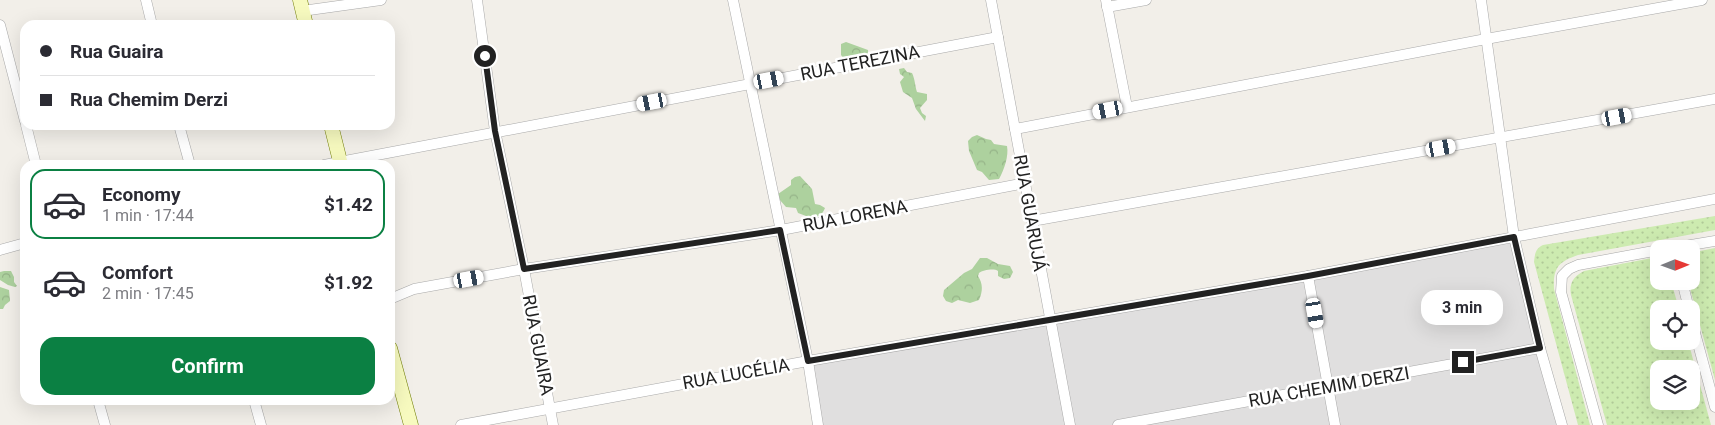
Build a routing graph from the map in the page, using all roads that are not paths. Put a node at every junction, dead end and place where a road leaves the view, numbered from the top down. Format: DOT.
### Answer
graph roads {
  1 [pos="146,0"];
  2 [pos="381,0"];
  3 [pos="477,0"];
  4 [pos="733,0"];
  5 [pos="991,0"];
  6 [pos="1146,0"];
  7 [pos="1481,0"];
  8 [pos="1702,0"];
  9 [pos="1107,4"];
  10 [pos="301,5"];
  11 [pos="151,20"];
  12 [pos="305,20"];
  13 [pos="0,25"];
  14 [pos="998,37"];
  15 [pos="1486,39"];
  16 [pos="750,84"];
  17 [pos="1715,99"];
  18 [pos="20,102"];
  19 [pos="1126,107"];
  20 [pos="1015,129"];
  21 [pos="27,130"];
  22 [pos="180,130"];
  23 [pos="332,130"];
  24 [pos="495,131"];
  25 [pos="1500,138"];
  26 [pos="35,160"];
  27 [pos="189,160"];
  28 [pos="339,160"];
  29 [pos="355,160"];
  30 [pos="1025,183"];
  31 [pos="1715,199"];
  32 [pos="1032,221"];
  33 [pos="780,230"];
  34 [pos="1514,237"];
  35 [pos="1715,241"];
  36 [pos="1700,243"];
  37 [pos="20,244"];
  38 [pos="0,250"];
  39 [pos="1650,252"];
  40 [pos="524,269"];
  41 [pos="1308,276"];
  42 [pos="395,297"];
  43 [pos="1050,320"];
  44 [pos="1540,348"];
  45 [pos="1700,350"];
  46 [pos="808,361"];
  47 [pos="395,367"];
  48 [pos="1328,387"];
  49 [pos="99,405"];
  50 [pos="255,405"];
  51 [pos="1715,407"];
  52 [pos="550,408"];
  53 [pos="104,425"];
  54 [pos="260,425"];
  55 [pos="410,425"];
  56 [pos="461,425"];
  57 [pos="553,425"];
  58 [pos="818,425"];
  59 [pos="1070,425"];
  60 [pos="1118,425"];
  61 [pos="1335,425"];
  62 [pos="1562,425"];
  63 [pos="1598,425"];
  1 -- 11 [label="street"];
  2 -- 10 [label="street"];
  3 -- 24 [label="street, RUA GUAIRA"];
  4 -- 16 [label="street"];
  5 -- 14 [label="street, RUA GUARUJÁ"];
  6 -- 9 [label="street"];
  7 -- 15 [label="street"];
  8 -- 15 [label="street"];
  9 -- 19 [label="street"];
  10 -- 12 [label="main road"];
  13 -- 18 [label="street"];
  14 -- 16 [label="street, RUA TEREZINA"];
  14 -- 20 [label="street, RUA GUARUJÁ"];
  15 -- 19 [label="street"];
  15 -- 25 [label="street"];
  16 -- 24 [label="street, RUA TEREZINA"];
  16 -- 33 [label="street"];
  17 -- 25 [label="street"];
  19 -- 20 [label="street"];
  20 -- 30 [label="street, RUA GUARUJÁ"];
  21 -- 26 [label="street"];
  22 -- 27 [label="street"];
  23 -- 28 [label="main road"];
  24 -- 29 [label="street, RUA TEREZINA"];
  24 -- 40 [label="street, RUA GUAIRA"];
  25 -- 32 [label="street"];
  25 -- 34 [label="street"];
  30 -- 32 [label="street, RUA GUARUJÁ"];
  30 -- 33 [label="street, RUA LORENA"];
  31 -- 34 [label="street, RUA LUCÉLIA"];
  32 -- 43 [label="street, RUA GUARUJÁ"];
  33 -- 40 [label="street, RUA LORENA"];
  33 -- 46 [label="street"];
  34 -- 41 [label="street, RUA LUCÉLIA"];
  34 -- 44 [label="street"];
  35 -- 36 [label="street"];
  37 -- 38 [label="street"];
  39 -- 63 [label="street"];
  40 -- 42 [label="street, RUA LORENA"];
  40 -- 52 [label="street, RUA GUAIRA"];
  41 -- 43 [label="street, RUA LUCÉLIA"];
  41 -- 48 [label="street"];
  43 -- 46 [label="street, RUA LUCÉLIA"];
  43 -- 59 [label="street, RUA GUARUJÁ"];
  44 -- 48 [label="street, RUA CHEMIM DERZI"];
  44 -- 62 [label="street"];
  45 -- 51 [label="street"];
  46 -- 52 [label="street, RUA LUCÉLIA"];
  46 -- 58 [label="street"];
  47 -- 55 [label="main road"];
  48 -- 60 [label="street, RUA CHEMIM DERZI"];
  48 -- 61 [label="street"];
  49 -- 53 [label="street"];
  50 -- 54 [label="street"];
  52 -- 56 [label="street, RUA LUCÉLIA"];
  52 -- 57 [label="street, RUA GUAIRA"];
}
